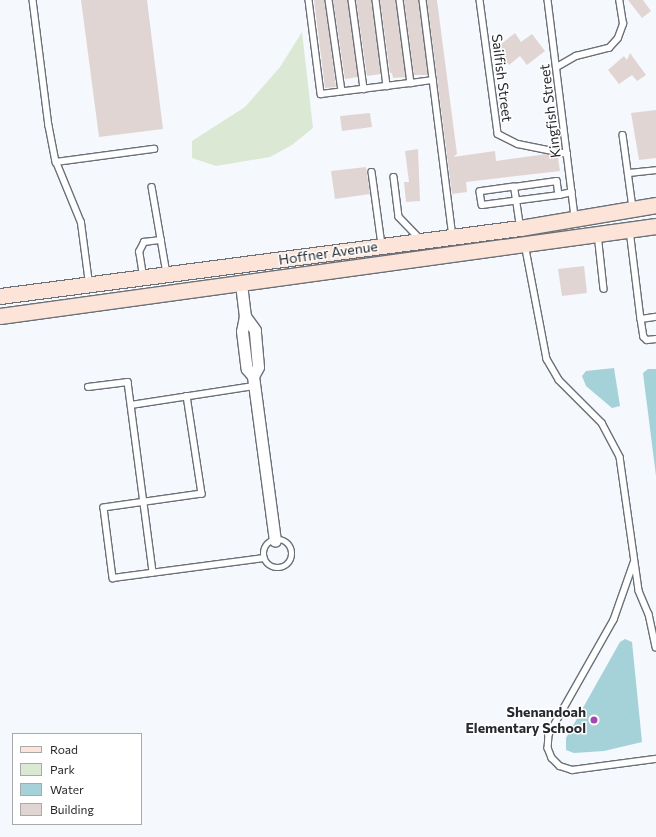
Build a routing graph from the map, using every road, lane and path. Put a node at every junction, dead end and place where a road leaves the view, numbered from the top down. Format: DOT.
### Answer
graph roads {
  1 [pos="33,0"];
  2 [pos="309,0"];
  3 [pos="329,0"];
  4 [pos="352,0"];
  5 [pos="376,0"];
  6 [pos="400,0"];
  7 [pos="422,0"];
  8 [pos="480,0"];
  9 [pos="548,0"];
  10 [pos="619,0"];
  11 [pos="557,67"];
  12 [pos="432,80"];
  13 [pos="410,83"];
  14 [pos="387,86"];
  15 [pos="364,89"];
  16 [pos="342,92"];
  17 [pos="623,136"];
  18 [pos="154,149"];
  19 [pos="567,154"];
  20 [pos="56,162"];
  21 [pos="656,170"];
  22 [pos="372,172"];
  23 [pos="629,173"];
  24 [pos="394,177"];
  25 [pos="152,187"];
  26 [pos="514,188"];
  27 [pos="572,192"];
  28 [pos="559,195"];
  29 [pos="517,202"];
  30 [pos="656,206"];
  31 [pos="633,210"];
  32 [pos="575,219"];
  33 [pos="656,226"];
  34 [pos="520,228"];
  35 [pos="630,230"];
  36 [pos="598,234"];
  37 [pos="453,236"];
  38 [pos="161,240"];
  39 [pos="420,240"];
  40 [pos="526,244"];
  41 [pos="382,246"];
  42 [pos="410,261"];
  43 [pos="167,274"];
  44 [pos="143,277"];
  45 [pos="241,284"];
  46 [pos="89,285"];
  47 [pos="604,289"];
  48 [pos="0,296"];
  49 [pos="85,305"];
  50 [pos="0,309"];
  51 [pos="0,316"];
  52 [pos="656,317"];
  53 [pos="641,319"];
  54 [pos="656,339"];
  55 [pos="254,381"];
  56 [pos="88,387"];
  57 [pos="187,396"];
  58 [pos="131,405"];
  59 [pos="144,502"];
  60 [pos="275,541"];
  61 [pos="264,558"];
  62 [pos="634,560"];
  63 [pos="153,572"];
  64 [pos="656,648"];
  65 [pos="656,759"];
  1 -- 20 [label="lane"];
  2 -- 16 [label="lane"];
  3 -- 16 [label="lane"];
  4 -- 15 [label="lane"];
  5 -- 14 [label="lane"];
  6 -- 13 [label="lane"];
  7 -- 12 [label="lane"];
  8 -- 19 [label="lane, Sailfish Street"];
  9 -- 11 [label="lane, Kingfish Street"];
  10 -- 11 [label="lane"];
  11 -- 19 [label="lane, Kingfish Street"];
  12 -- 13 [label="lane"];
  12 -- 37 [label="lane"];
  13 -- 14 [label="lane"];
  14 -- 15 [label="lane"];
  15 -- 16 [label="lane"];
  17 -- 23 [label="lane"];
  18 -- 20 [label="lane"];
  19 -- 27 [label="lane, Kingfish Street"];
  20 -- 46 [label="lane"];
  21 -- 23 [label="lane"];
  22 -- 41 [label="lane"];
  23 -- 31 [label="lane"];
  24 -- 39 [label="lane"];
  25 -- 38 [label="lane"];
  26 -- 28 [label="lane"];
  26 -- 29 [label="lane"];
  26 -- 29 [label="lane"];
  27 -- 28 [label="lane"];
  27 -- 32 [label="lane, Kingfish Street"];
  28 -- 29 [label="lane"];
  29 -- 34 [label="lane"];
  30 -- 31 [label="main road, Hoffner Avenue"];
  31 -- 32 [label="main road, Hoffner Avenue"];
  32 -- 34 [label="main road, Hoffner Avenue"];
  32 -- 40 [label="main road"];
  33 -- 35 [label="main road, Hoffner Avenue"];
  34 -- 37 [label="main road, Hoffner Avenue"];
  34 -- 42 [label="main road"];
  35 -- 36 [label="main road, Hoffner Avenue"];
  35 -- 53 [label="lane"];
  36 -- 40 [label="main road, Hoffner Avenue"];
  36 -- 47 [label="lane"];
  37 -- 39 [label="main road, Hoffner Avenue"];
  38 -- 43 [label="lane"];
  38 -- 44 [label="lane"];
  39 -- 41 [label="main road, Hoffner Avenue"];
  40 -- 42 [label="main road, Hoffner Avenue"];
  40 -- 62 [label="lane"];
  41 -- 43 [label="main road, Hoffner Avenue"];
  42 -- 45 [label="main road, Hoffner Avenue"];
  43 -- 44 [label="main road, Hoffner Avenue"];
  43 -- 49 [label="main road"];
  44 -- 46 [label="main road, Hoffner Avenue"];
  45 -- 49 [label="main road, Hoffner Avenue"];
  45 -- 55 [label="street"];
  46 -- 48 [label="main road, Hoffner Avenue"];
  46 -- 50 [label="main road"];
  49 -- 51 [label="main road, Hoffner Avenue"];
  52 -- 53 [label="lane"];
  53 -- 54 [label="lane"];
  55 -- 57 [label="lane"];
  55 -- 60 [label="street"];
  56 -- 58 [label="lane"];
  57 -- 58 [label="lane"];
  57 -- 59 [label="lane"];
  58 -- 59 [label="lane"];
  59 -- 63 [label="lane"];
  59 -- 63 [label="lane"];
  60 -- 61 [label="lane"];
  60 -- 61 [label="lane"];
  61 -- 63 [label="lane"];
  62 -- 64 [label="lane"];
  62 -- 65 [label="lane"];
}
